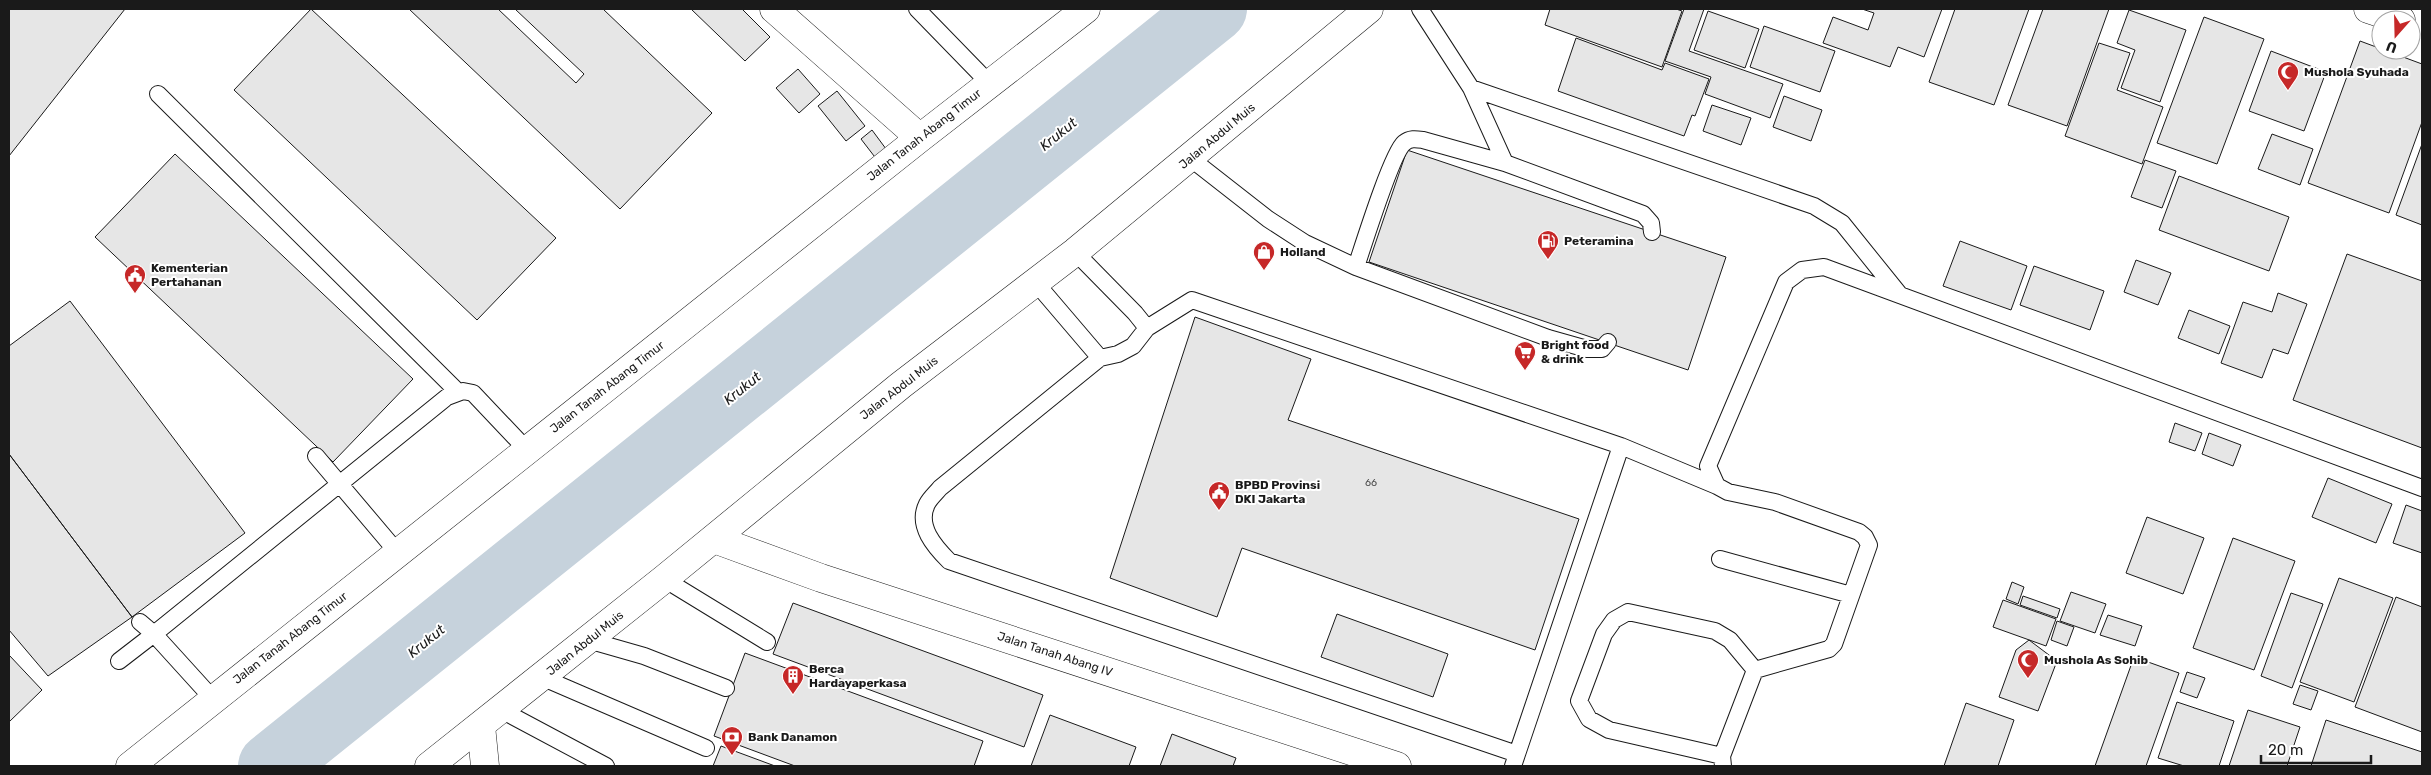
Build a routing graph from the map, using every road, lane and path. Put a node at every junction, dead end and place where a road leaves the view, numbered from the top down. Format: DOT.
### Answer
graph roads {
  1 [pos="774,9"];
  2 [pos="917,9"];
  3 [pos="1086,9"];
  4 [pos="1369,9"];
  5 [pos="1420,9"];
  6 [pos="989,83"];
  7 [pos="1472,88"];
  8 [pos="158,94"];
  9 [pos="920,138"];
  10 [pos="1190,158"];
  11 [pos="1505,163"];
  12 [pos="1652,232"];
  13 [pos="1075,252"];
  14 [pos="1356,267"];
  15 [pos="1036,282"];
  16 [pos="1900,295"];
  17 [pos="1147,328"];
  18 [pos="1608,342"];
  19 [pos="1100,358"];
  20 [pos="458,392"];
  21 [pos="1621,446"];
  22 [pos="527,450"];
  23 [pos="316,456"];
  24 [pos="338,484"];
  25 [pos="1717,486"];
  26 [pos="2422,488"];
  27 [pos="714,539"];
  28 [pos="398,553"];
  29 [pos="1720,560"];
  30 [pos="664,579"];
  31 [pos="1851,595"];
  32 [pos="140,622"];
  33 [pos="154,634"];
  34 [pos="588,640"];
  35 [pos="767,642"];
  36 [pos="119,661"];
  37 [pos="1754,670"];
  38 [pos="541,677"];
  39 [pos="726,688"];
  40 [pos="213,699"];
  41 [pos="491,718"];
  42 [pos="706,748"];
  43 [pos="1515,760"];
  44 [pos="1722,761"];
  45 [pos="130,766"];
  46 [pos="429,766"];
  47 [pos="485,766"];
  48 [pos="606,766"];
  49 [pos="1397,766"];
  1 -- 9 [label="street"];
  2 -- 6 [label="lane"];
  3 -- 6 [label="street, Jalan Tanah Abang Timur"];
  4 -- 10 [label="street, Jalan Abdul Muis"];
  5 -- 7 [label="lane"];
  6 -- 9 [label="street, Jalan Tanah Abang Timur"];
  7 -- 11 [label="lane"];
  7 -- 16 [label="lane"];
  8 -- 20 [label="lane"];
  9 -- 22 [label="street, Jalan Tanah Abang Timur"];
  10 -- 13 [label="street, Jalan Abdul Muis"];
  10 -- 14 [label="lane"];
  11 -- 12 [label="lane"];
  11 -- 14 [label="lane"];
  13 -- 15 [label="street, Jalan Abdul Muis"];
  13 -- 17 [label="lane"];
  14 -- 18 [label="lane"];
  15 -- 19 [label="lane"];
  15 -- 27 [label="street, Jalan Abdul Muis"];
  16 -- 25 [label="lane"];
  16 -- 26 [label="lane"];
  17 -- 19 [label="lane"];
  17 -- 21 [label="lane"];
  19 -- 43 [label="lane"];
  20 -- 22 [label="lane"];
  20 -- 24 [label="lane"];
  21 -- 25 [label="lane"];
  21 -- 43 [label="lane"];
  22 -- 28 [label="street, Jalan Tanah Abang Timur"];
  23 -- 24 [label="lane"];
  24 -- 28 [label="lane"];
  24 -- 33 [label="lane"];
  25 -- 31 [label="lane"];
  27 -- 30 [label="street, Jalan Abdul Muis"];
  27 -- 49 [label="street, Jalan Tanah Abang IV"];
  28 -- 40 [label="street, Jalan Tanah Abang Timur"];
  29 -- 31 [label="lane"];
  30 -- 34 [label="street, Jalan Abdul Muis"];
  30 -- 35 [label="lane"];
  31 -- 37 [label="lane"];
  32 -- 33 [label="lane"];
  33 -- 36 [label="lane"];
  33 -- 40 [label="lane"];
  34 -- 38 [label="street, Jalan Abdul Muis"];
  34 -- 39 [label="lane"];
  37 -- 44 [label="lane"];
  37 -- 44 [label="lane"];
  38 -- 41 [label="street, Jalan Abdul Muis"];
  38 -- 42 [label="lane"];
  40 -- 45 [label="street, Jalan Tanah Abang Timur"];
  41 -- 46 [label="street, Jalan Abdul Muis"];
  41 -- 47 [label="street"];
  41 -- 48 [label="lane"];
}
